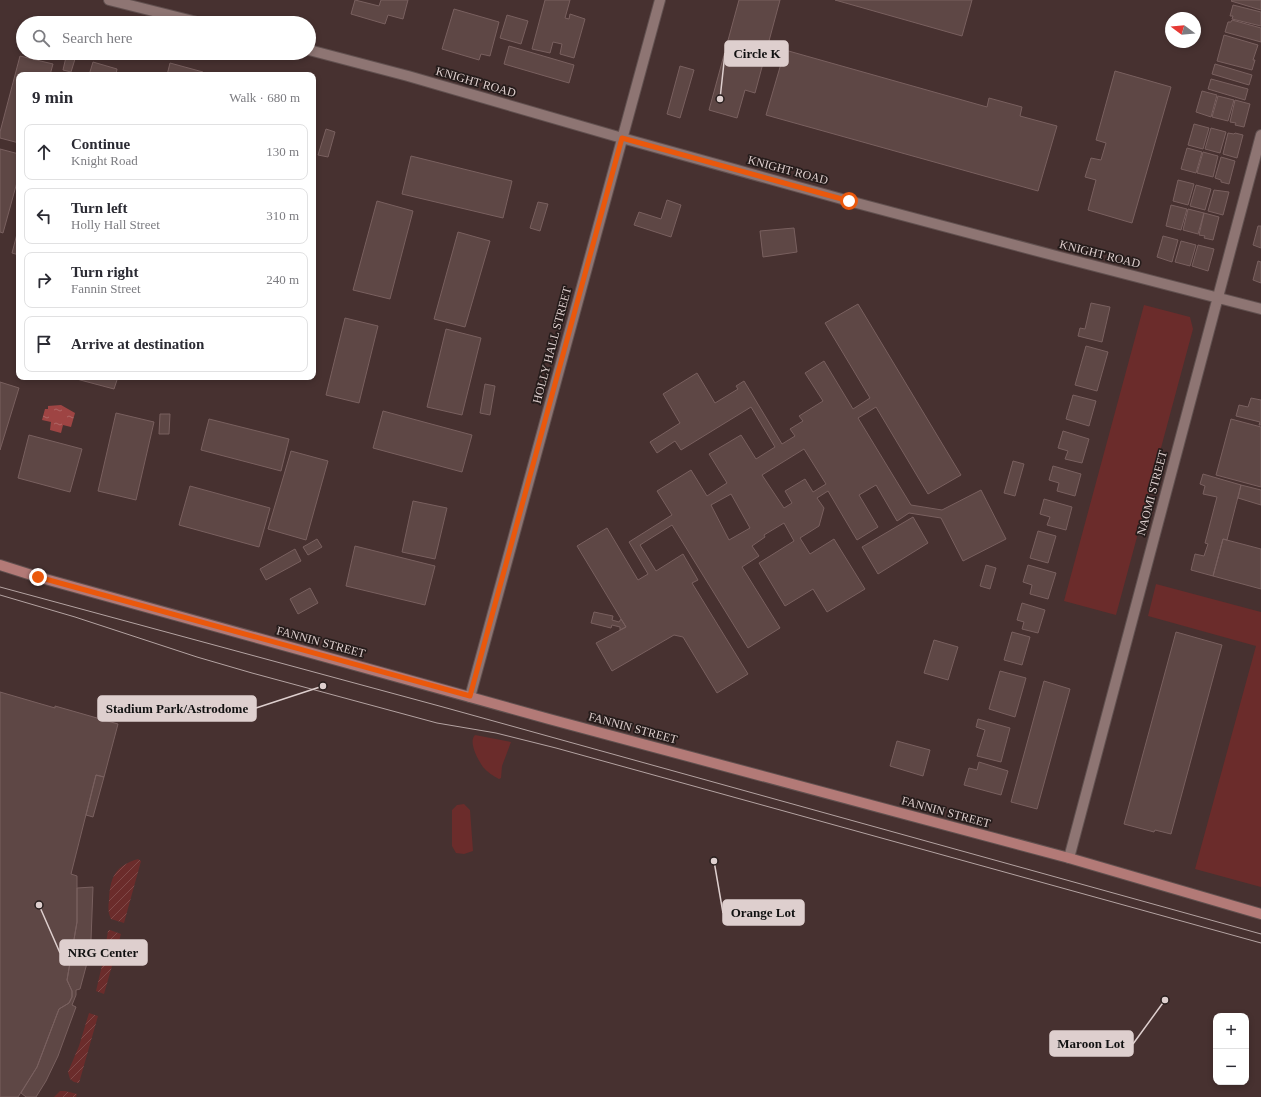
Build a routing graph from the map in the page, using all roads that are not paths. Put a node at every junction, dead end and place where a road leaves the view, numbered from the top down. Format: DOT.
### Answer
graph roads {
  1 [pos="109,0"];
  2 [pos="660,0"];
  3 [pos="173,16"];
  4 [pos="316,52"];
  5 [pos="1261,135"];
  6 [pos="622,138"];
  7 [pos="1218,297"];
  8 [pos="1261,309"];
  9 [pos="0,564"];
  10 [pos="470,696"];
  11 [pos="1069,858"];
  12 [pos="1261,914"];
  1 -- 3 [label="street"];
  2 -- 6 [label="street, HOLLY HALL STREET"];
  4 -- 6 [label="street, KNIGHT ROAD"];
  5 -- 7 [label="street, NAOMI STREET"];
  6 -- 7 [label="street, KNIGHT ROAD"];
  6 -- 10 [label="street, HOLLY HALL STREET"];
  7 -- 8 [label="street, KNIGHT ROAD"];
  7 -- 11 [label="street, NAOMI STREET"];
  9 -- 10 [label="main road, FANNIN STREET"];
  10 -- 11 [label="main road, FANNIN STREET"];
  11 -- 12 [label="main road, FANNIN STREET"];
}
